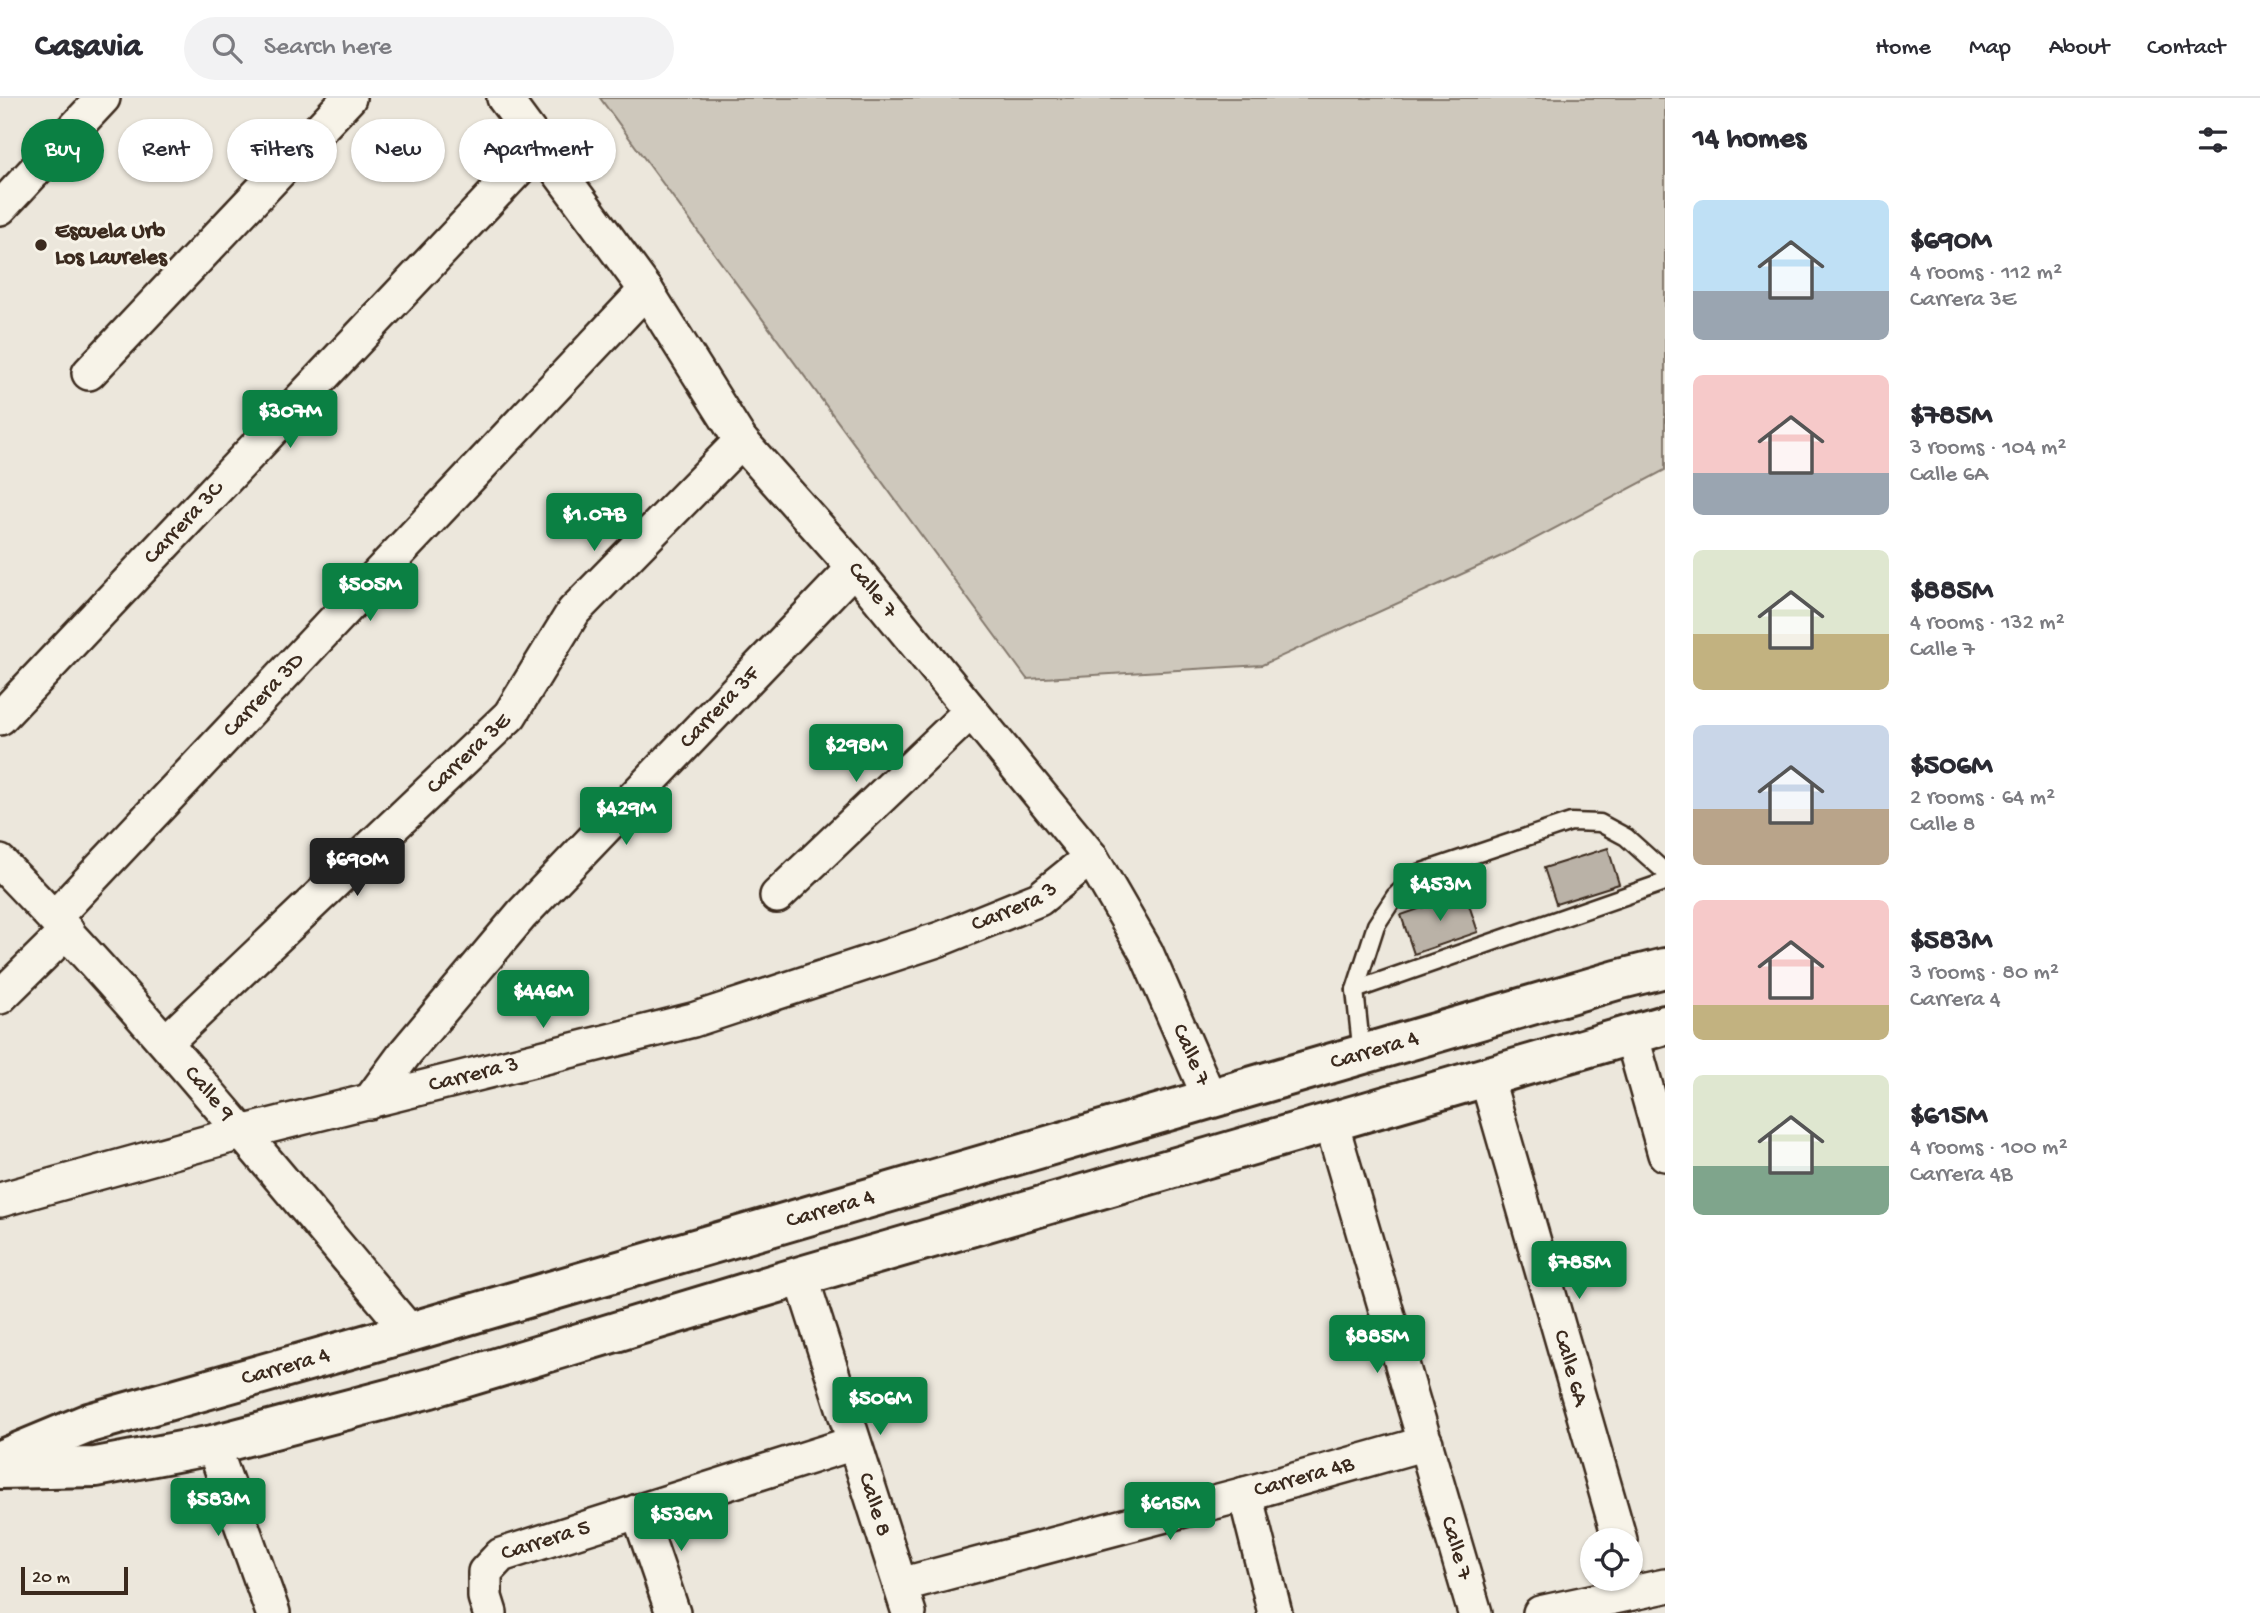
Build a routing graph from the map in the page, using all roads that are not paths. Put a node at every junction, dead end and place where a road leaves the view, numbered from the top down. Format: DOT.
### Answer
graph roads {
  1 [pos="103,98"];
  2 [pos="349,98"];
  3 [pos="504,98"];
  4 [pos="520,119"];
  5 [pos="506,182"];
  6 [pos="566,182"];
  7 [pos="0,208"];
  8 [pos="646,290"];
  9 [pos="89,373"];
  10 [pos="741,441"];
  11 [pos="854,568"];
  12 [pos="971,711"];
  13 [pos="0,718"];
  14 [pos="1091,857"];
  15 [pos="0,862"];
  16 [pos="1665,872"];
  17 [pos="1665,882"];
  18 [pos="777,896"];
  19 [pos="60,925"];
  20 [pos="1665,968"];
  21 [pos="1356,990"];
  22 [pos="0,997"];
  23 [pos="1648,1030"];
  24 [pos="166,1042"];
  25 [pos="1362,1055"];
  26 [pos="1486,1076"];
  27 [pos="1210,1099"];
  28 [pos="369,1102"];
  29 [pos="1331,1122"];
  30 [pos="241,1133"];
  31 [pos="1665,1154"];
  32 [pos="0,1200"];
  33 [pos="801,1276"];
  34 [pos="410,1332"];
  35 [pos="854,1443"];
  36 [pos="1426,1443"];
  37 [pos="213,1445"];
  38 [pos="0,1460"];
  39 [pos="0,1469"];
  40 [pos="1245,1494"];
  41 [pos="638,1511"];
  42 [pos="1617,1528"];
  43 [pos="1643,1593"];
  44 [pos="904,1599"];
  45 [pos="273,1613"];
  46 [pos="490,1613"];
  47 [pos="673,1613"];
  48 [pos="1275,1613"];
  49 [pos="1475,1613"];
  50 [pos="1540,1613"];
  1 -- 7 [label="street"];
  2 -- 9 [label="street"];
  3 -- 4 [label="street, Calle 7"];
  5 -- 13 [label="street, Carrera 3C"];
  6 -- 8 [label="street, Calle 7"];
  8 -- 10 [label="street, Calle 7"];
  8 -- 19 [label="street, Carrera 3D"];
  10 -- 11 [label="street, Calle 7"];
  10 -- 24 [label="street, Carrera 3E"];
  11 -- 12 [label="street, Calle 7"];
  11 -- 28 [label="street, Carrera 3F"];
  12 -- 14 [label="street, Calle 7"];
  12 -- 18 [label="street"];
  14 -- 27 [label="street, Calle 7"];
  14 -- 28 [label="street, Carrera 3"];
  15 -- 19 [label="street, Calle 9"];
  16 -- 21 [label="lane"];
  17 -- 21 [label="lane"];
  19 -- 22 [label="street, Carrera 3D"];
  19 -- 24 [label="street, Calle 9"];
  20 -- 25 [label="main road, Carrera 4"];
  21 -- 25 [label="lane"];
  23 -- 26 [label="main road"];
  23 -- 31 [label="street"];
  24 -- 30 [label="street, Calle 9"];
  25 -- 27 [label="main road, Carrera 4"];
  26 -- 29 [label="main road"];
  26 -- 42 [label="street, Calle 6A"];
  27 -- 34 [label="main road, Carrera 4"];
  28 -- 30 [label="street, Carrera 3"];
  29 -- 33 [label="main road"];
  29 -- 36 [label="street, Calle 7"];
  30 -- 32 [label="street, Carrera 3"];
  30 -- 34 [label="street, Calle 9"];
  33 -- 35 [label="street, Calle 8"];
  33 -- 37 [label="main road"];
  34 -- 38 [label="main road, Carrera 4"];
  35 -- 41 [label="street, Carrera 5"];
  35 -- 44 [label="street, Calle 8"];
  36 -- 40 [label="street, Carrera 4B"];
  36 -- 49 [label="street, Calle 7"];
  37 -- 39 [label="main road"];
  37 -- 45 [label="street"];
  40 -- 44 [label="street, Carrera 4B"];
  40 -- 48 [label="street"];
  41 -- 46 [label="street, Carrera 5"];
  41 -- 47 [label="street"];
  43 -- 50 [label="street"];
}
